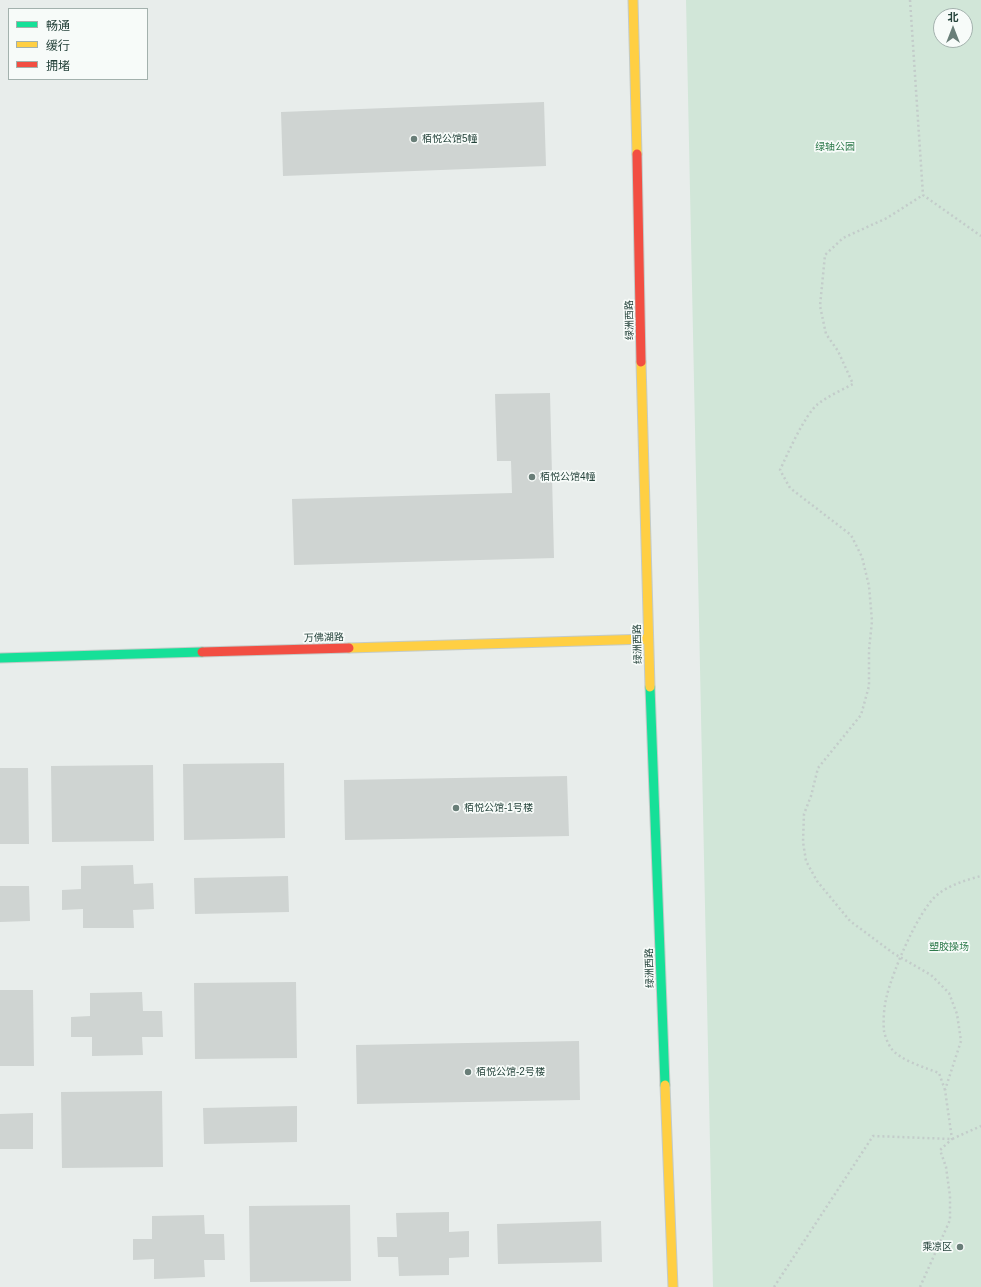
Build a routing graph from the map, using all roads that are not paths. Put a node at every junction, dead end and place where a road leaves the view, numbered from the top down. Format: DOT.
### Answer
graph roads {
  1 [pos="633,0"];
  2 [pos="648,639"];
  3 [pos="0,658"];
  4 [pos="673,1287"];
  1 -- 2 [label="street, 绿洲西路"];
  2 -- 3 [label="street, 万佛湖路"];
  2 -- 4 [label="street, 绿洲西路"];
}
